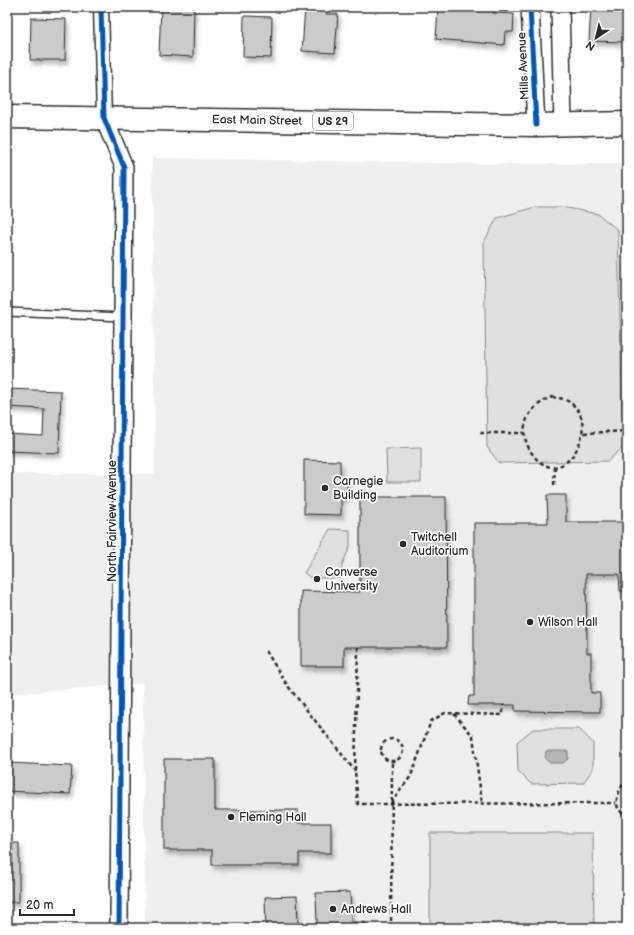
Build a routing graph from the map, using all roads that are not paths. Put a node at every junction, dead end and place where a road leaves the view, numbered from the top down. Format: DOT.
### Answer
graph roads {
  1 [pos="101,7"];
  2 [pos="530,7"];
  3 [pos="560,7"];
  4 [pos="7,117"];
  5 [pos="104,118"];
  6 [pos="627,123"];
  7 [pos="563,124"];
  8 [pos="536,125"];
  9 [pos="7,312"];
  10 [pos="123,317"];
  11 [pos="119,928"];
  1 -- 5 [label="street"];
  2 -- 8 [label="street, Mills Avenue"];
  3 -- 7 [label="street"];
  4 -- 5 [label="main road, East Main Street / US 29"];
  5 -- 8 [label="main road, East Main Street / US 29"];
  5 -- 10 [label="street, North Fairview Avenue"];
  6 -- 7 [label="main road, East Main Street / US 29"];
  7 -- 8 [label="main road, East Main Street / US 29"];
  9 -- 10 [label="lane"];
  10 -- 11 [label="street, North Fairview Avenue"];
}
